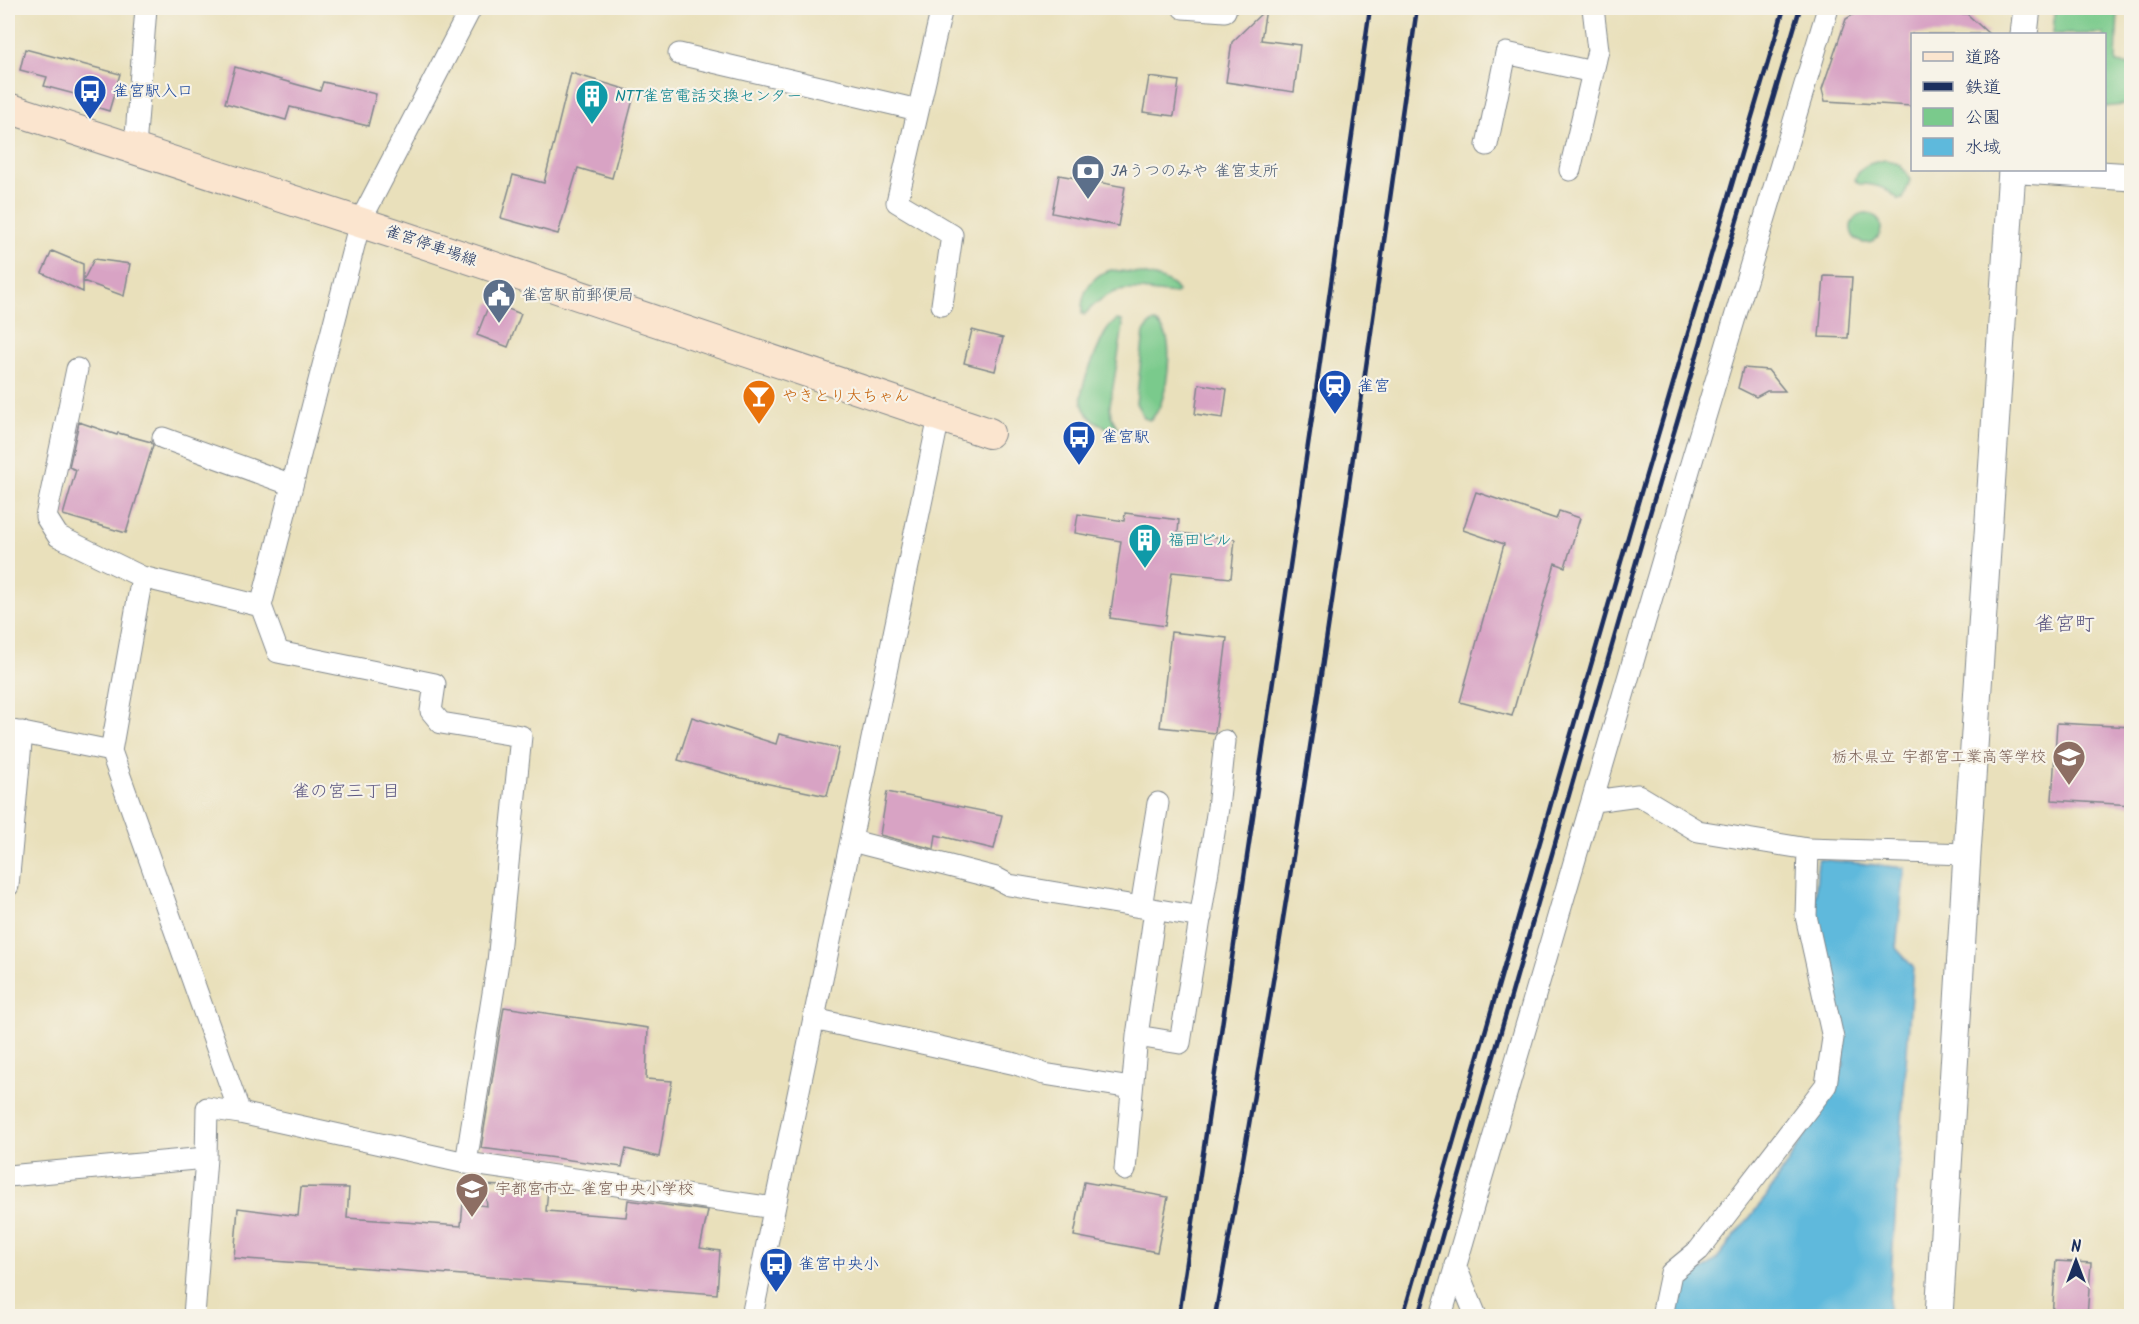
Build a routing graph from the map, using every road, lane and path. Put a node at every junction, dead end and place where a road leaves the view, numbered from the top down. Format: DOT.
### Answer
graph roads {
  1 [pos="146,8"];
  2 [pos="471,8"];
  3 [pos="942,8"];
  4 [pos="1183,8"];
  5 [pos="1226,8"];
  6 [pos="1593,8"];
  7 [pos="1828,8"];
  8 [pos="2027,8"];
  9 [pos="2024,33"];
  10 [pos="679,54"];
  11 [pos="1593,72"];
  12 [pos="8,108"];
  13 [pos="918,110"];
  14 [pos="1487,145"];
  15 [pos="135,148"];
  16 [pos="1570,170"];
  17 [pos="2012,171"];
  18 [pos="2038,171"];
  19 [pos="2132,177"];
  20 [pos="360,222"];
  21 [pos="942,305"];
  22 [pos="77,369"];
  23 [pos="939,417"];
  24 [pos="989,433"];
  25 [pos="163,438"];
  26 [pos="292,485"];
  27 [pos="142,577"];
  28 [pos="261,606"];
  29 [pos="15,731"];
  30 [pos="1225,741"];
  31 [pos="111,750"];
  32 [pos="1594,801"];
  33 [pos="1158,803"];
  34 [pos="852,841"];
  35 [pos="1808,849"];
  36 [pos="1967,854"];
  37 [pos="8,886"];
  38 [pos="1148,909"];
  39 [pos="1201,917"];
  40 [pos="814,1019"];
  41 [pos="1137,1036"];
  42 [pos="1131,1088"];
  43 [pos="240,1113"];
  44 [pos="206,1158"];
  45 [pos="466,1163"];
  46 [pos="1125,1170"];
  47 [pos="8,1176"];
  48 [pos="774,1208"];
  49 [pos="1455,1265"];
  50 [pos="194,1317"];
  51 [pos="752,1317"];
  52 [pos="1441,1317"];
  53 [pos="1476,1317"];
  54 [pos="1662,1317"];
  55 [pos="1940,1317"];
  1 -- 15 [label="street"];
  2 -- 20 [label="street"];
  3 -- 13 [label="street"];
  4 -- 5 [label="street"];
  6 -- 11 [label="street"];
  7 -- 32 [label="street"];
  8 -- 9 [label="street"];
  10 -- 13 [label="street"];
  11 -- 14 [label="street"];
  11 -- 16 [label="street"];
  12 -- 15 [label="main road, 雀宮停車場線"];
  13 -- 21 [label="street"];
  15 -- 20 [label="main road, 雀宮停車場線"];
  17 -- 36 [label="street"];
  18 -- 19 [label="street"];
  20 -- 23 [label="main road, 雀宮停車場線"];
  20 -- 26 [label="street"];
  22 -- 27 [label="street"];
  23 -- 24 [label="main road, 雀宮停車場線"];
  23 -- 34 [label="street"];
  25 -- 26 [label="street"];
  26 -- 28 [label="street"];
  27 -- 28 [label="street"];
  27 -- 31 [label="street"];
  28 -- 45 [label="street"];
  29 -- 31 [label="street"];
  29 -- 37 [label="street"];
  30 -- 39 [label="street"];
  31 -- 43 [label="street"];
  32 -- 35 [label="street"];
  32 -- 49 [label="street"];
  33 -- 38 [label="street"];
  34 -- 38 [label="street"];
  34 -- 40 [label="street"];
  35 -- 36 [label="street"];
  35 -- 54 [label="street"];
  36 -- 55 [label="street"];
  38 -- 39 [label="street"];
  38 -- 41 [label="street"];
  39 -- 41 [label="street"];
  40 -- 42 [label="street"];
  40 -- 48 [label="street"];
  41 -- 42 [label="street"];
  42 -- 46 [label="street"];
  43 -- 44 [label="street"];
  43 -- 45 [label="street"];
  44 -- 47 [label="street"];
  44 -- 50 [label="street"];
  45 -- 48 [label="street"];
  48 -- 51 [label="street"];
  49 -- 52 [label="street"];
  49 -- 53 [label="street"];
}
